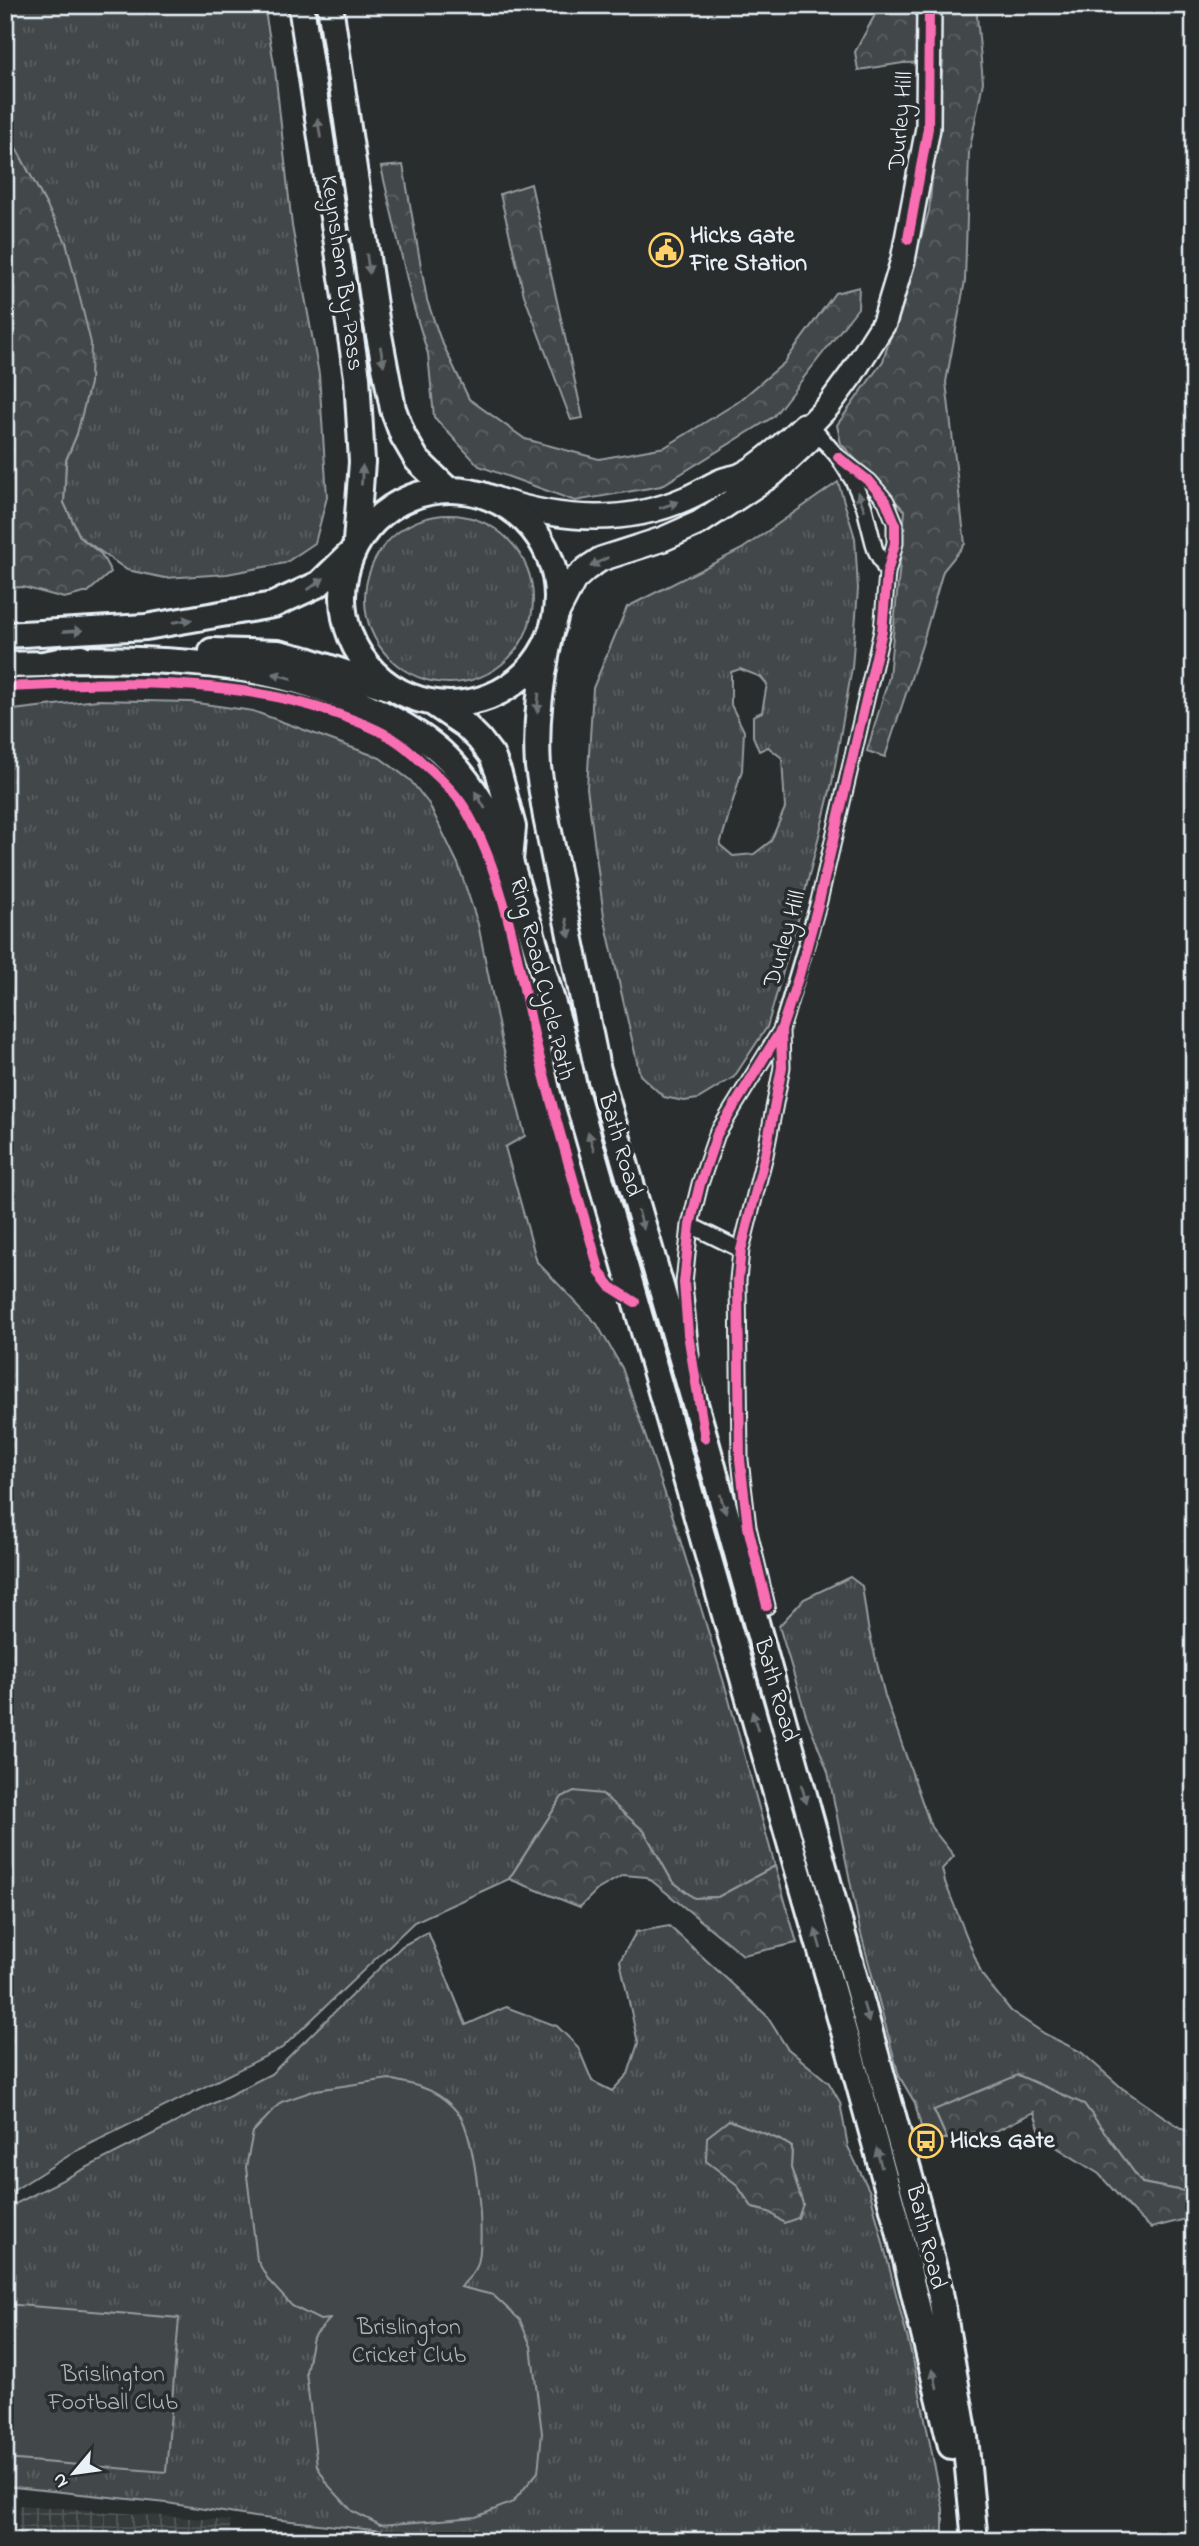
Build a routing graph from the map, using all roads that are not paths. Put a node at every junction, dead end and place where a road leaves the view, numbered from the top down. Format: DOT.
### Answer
graph roads {
  1 [pos="301,5"];
  2 [pos="330,5"];
  3 [pos="929,5"];
  4 [pos="810,425"];
  5 [pos="838,457"];
  6 [pos="447,489"];
  7 [pos="489,497"];
  8 [pos="354,547"];
  9 [pos="887,573"];
  10 [pos="553,626"];
  11 [pos="5,635"];
  12 [pos="64,659"];
  13 [pos="5,665"];
  14 [pos="394,690"];
  15 [pos="434,704"];
  16 [pos="510,861"];
  17 [pos="781,1030"];
  18 [pos="690,1225"];
  19 [pos="741,1250"];
  20 [pos="705,1438"];
  21 [pos="767,1606"];
  22 [pos="876,2049"];
  23 [pos="851,2056"];
  24 [pos="974,2541"];
  8 -- 1 [label="highway, Keynsham By-Pass, one-way"];
  2 -- 6 [label="highway, Keynsham By-Pass, one-way"];
  3 -- 4 [label="main road, Durley Hill"];
  4 -- 5 [label="street, Durley Hill"];
  7 -- 4 [label="main road, one-way"];
  4 -- 10 [label="main road, one-way"];
  9 -- 5 [label="street, Durley Hill, one-way"];
  5 -- 9 [label="street, Durley Hill"];
  6 -- 7 [label="highway"];
  6 -- 8 [label="highway"];
  7 -- 10 [label="highway"];
  11 -- 8 [label="highway, one-way"];
  8 -- 14 [label="highway"];
  9 -- 17 [label="street, Durley Hill"];
  10 -- 15 [label="highway"];
  10 -- 20 [label="highway, Bath Road, one-way"];
  12 -- 13 [label="highway"];
  12 -- 14 [label="highway"];
  16 -- 12 [label="highway, one-way"];
  14 -- 15 [label="highway"];
  15 -- 16 [label="highway, Bath Road"];
  23 -- 16 [label="highway, Bath Road, one-way"];
  17 -- 18 [label="street, Durley Hill"];
  17 -- 19 [label="street"];
  18 -- 19 [label="street"];
  18 -- 20 [label="street, Durley Hill"];
  19 -- 21 [label="street"];
  20 -- 22 [label="highway, Bath Road, one-way"];
  22 -- 23 [label="highway"];
  22 -- 24 [label="highway, Bath Road"];
  24 -- 23 [label="highway, Bath Road, one-way"];
}
